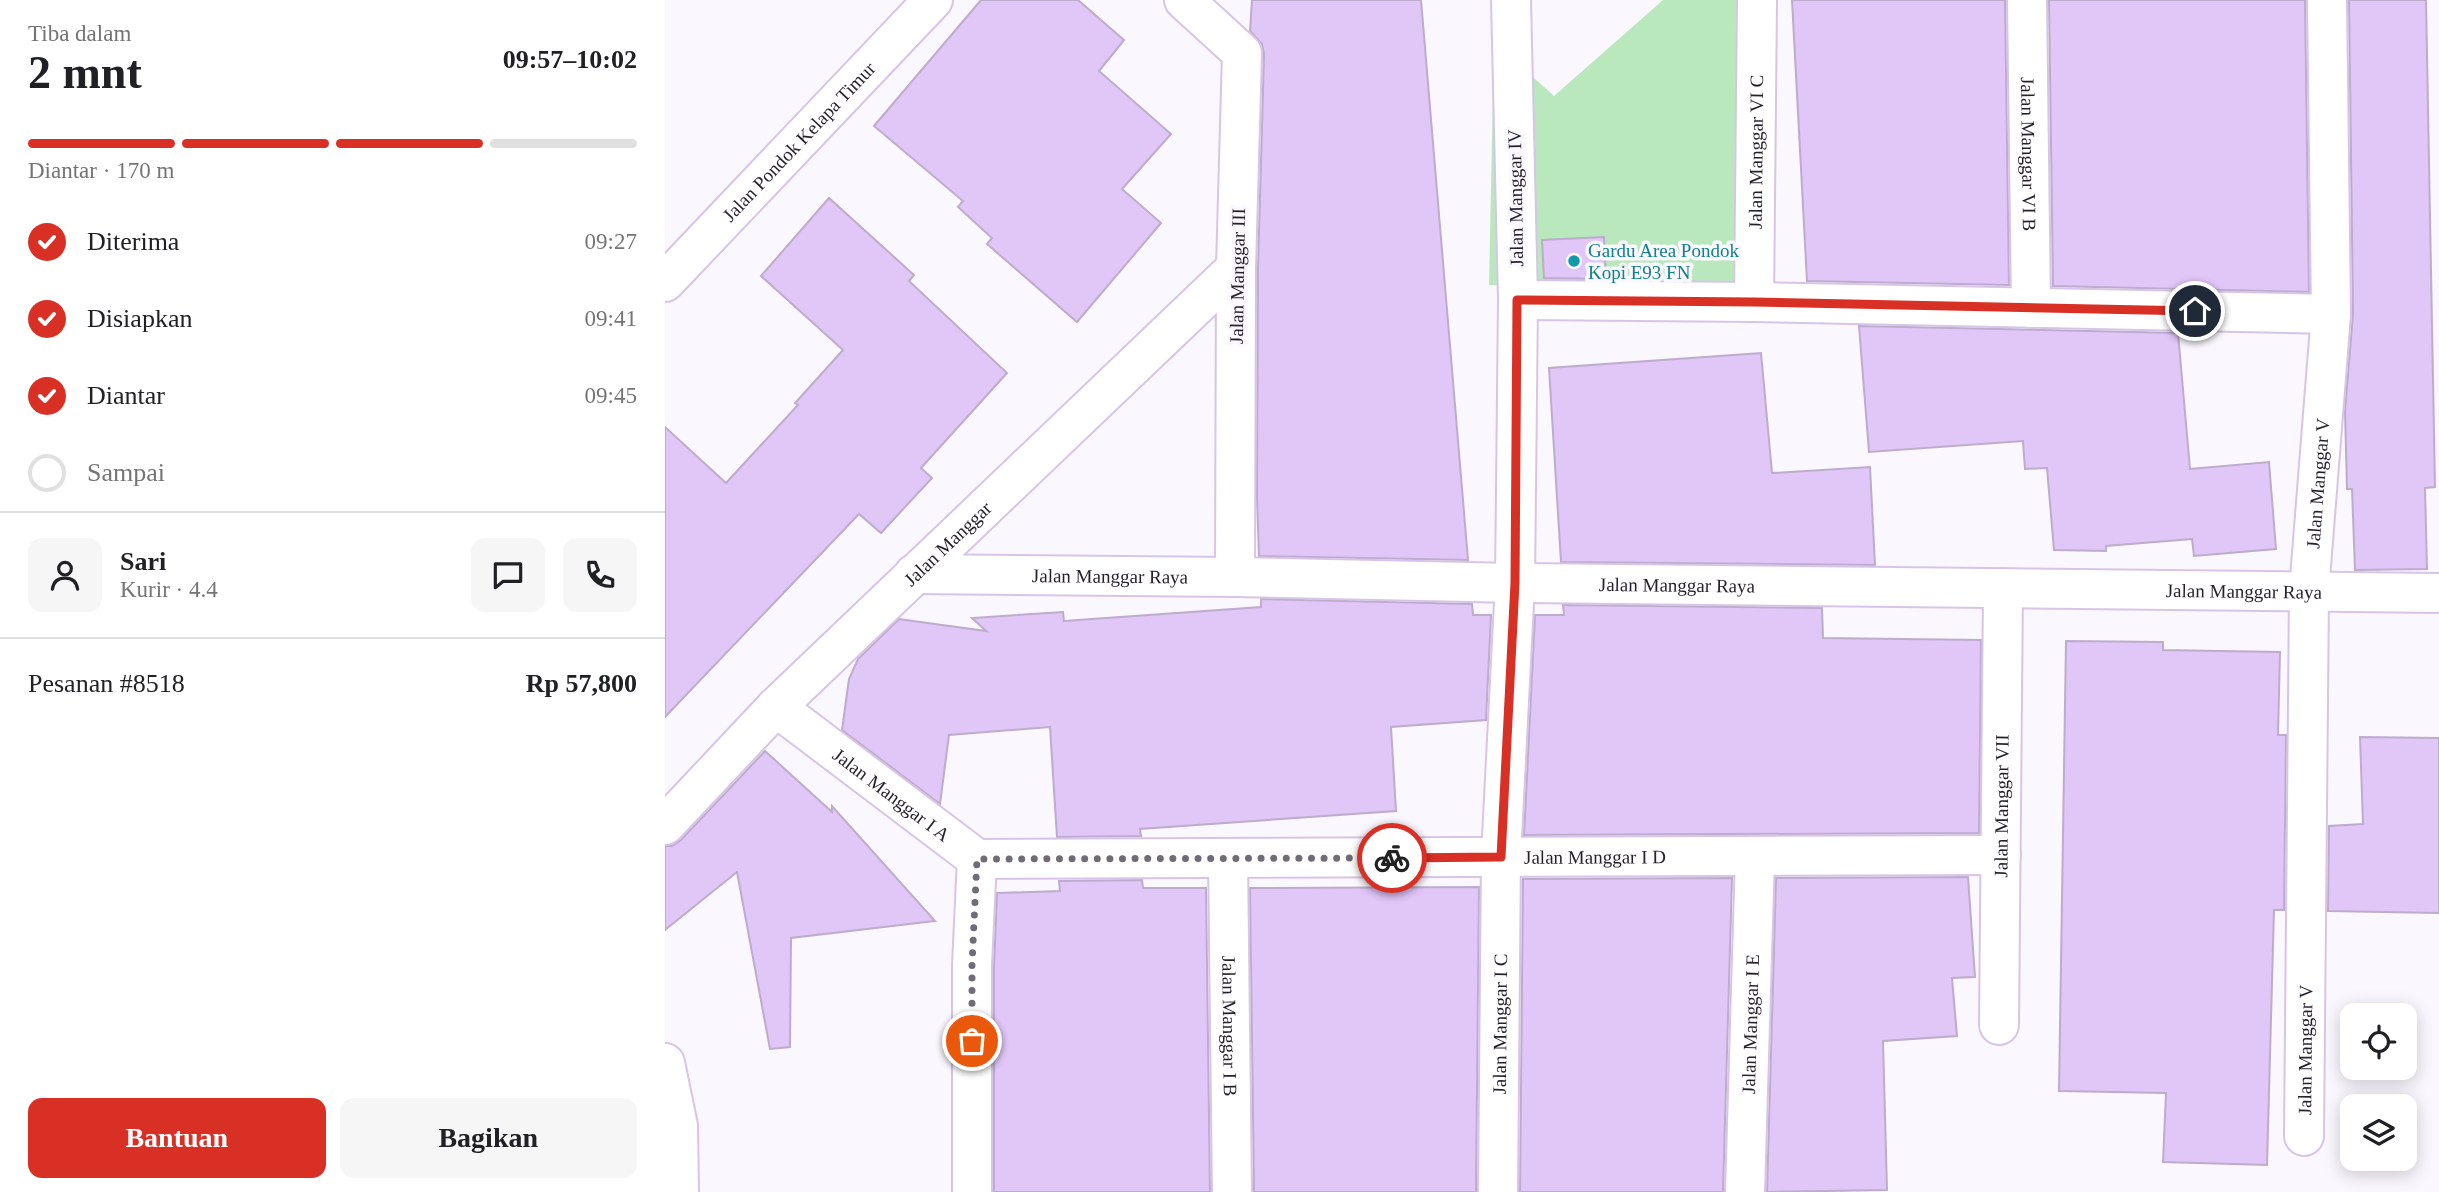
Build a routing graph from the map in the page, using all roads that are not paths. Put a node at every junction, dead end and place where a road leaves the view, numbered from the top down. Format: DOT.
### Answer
graph roads {
  1 [pos="933,0"];
  2 [pos="1184,0"];
  3 [pos="1511,0"];
  4 [pos="1757,0"];
  5 [pos="2027,0"];
  6 [pos="2327,0"];
  7 [pos="1236,268"];
  8 [pos="665,282"];
  9 [pos="1517,300"];
  10 [pos="1754,302"];
  11 [pos="2031,307"];
  12 [pos="2331,314"];
  13 [pos="914,574"];
  14 [pos="1235,577"];
  15 [pos="1515,583"];
  16 [pos="2003,588"];
  17 [pos="2309,591"];
  18 [pos="2439,593"];
  19 [pos="776,707"];
  20 [pos="665,825"];
  21 [pos="2001,855"];
  22 [pos="1755,856"];
  23 [pos="1501,857"];
  24 [pos="1228,858"];
  25 [pos="977,859"];
  26 [pos="1999,1025"];
  27 [pos="665,1063"];
  28 [pos="2304,1136"];
  29 [pos="678,1192"];
  30 [pos="972,1192"];
  31 [pos="1232,1192"];
  32 [pos="1497,1192"];
  33 [pos="1745,1192"];
  1 -- 8 [label="street, Jalan Pondok Kelapa Timur"];
  2 -- 7 [label="street, Jalan Manggar III"];
  3 -- 9 [label="street, Jalan Manggar IV"];
  4 -- 10 [label="street, Jalan Manggar VI C"];
  5 -- 11 [label="street, Jalan Manggar VI B"];
  6 -- 12 [label="street, Jalan Manggar V"];
  7 -- 13 [label="street, Jalan Manggar"];
  7 -- 14 [label="street, Jalan Manggar III"];
  9 -- 10 [label="street"];
  9 -- 15 [label="street, Jalan Manggar IV"];
  10 -- 11 [label="street"];
  11 -- 12 [label="street"];
  12 -- 17 [label="street, Jalan Manggar V"];
  13 -- 14 [label="street, Jalan Manggar Raya"];
  13 -- 19 [label="street, Jalan Manggar"];
  14 -- 15 [label="street, Jalan Manggar Raya"];
  15 -- 16 [label="street, Jalan Manggar Raya"];
  15 -- 23 [label="street, Jalan Manggar IV"];
  16 -- 17 [label="street, Jalan Manggar Raya"];
  16 -- 21 [label="street, Jalan Manggar VII"];
  17 -- 18 [label="street, Jalan Manggar Raya"];
  17 -- 28 [label="street, Jalan Manggar V"];
  19 -- 20 [label="street, Jalan Manggar"];
  19 -- 25 [label="street, Jalan Manggar I A"];
  21 -- 22 [label="street, Jalan Manggar I D"];
  21 -- 26 [label="street, Jalan Manggar VII"];
  22 -- 23 [label="street, Jalan Manggar I D"];
  22 -- 33 [label="street, Jalan Manggar I E"];
  23 -- 24 [label="street, Jalan Manggar I D"];
  23 -- 32 [label="street, Jalan Manggar I C"];
  24 -- 25 [label="street, Jalan Manggar I D"];
  24 -- 31 [label="street, Jalan Manggar I B"];
  25 -- 30 [label="street"];
  27 -- 29 [label="street"];
}
